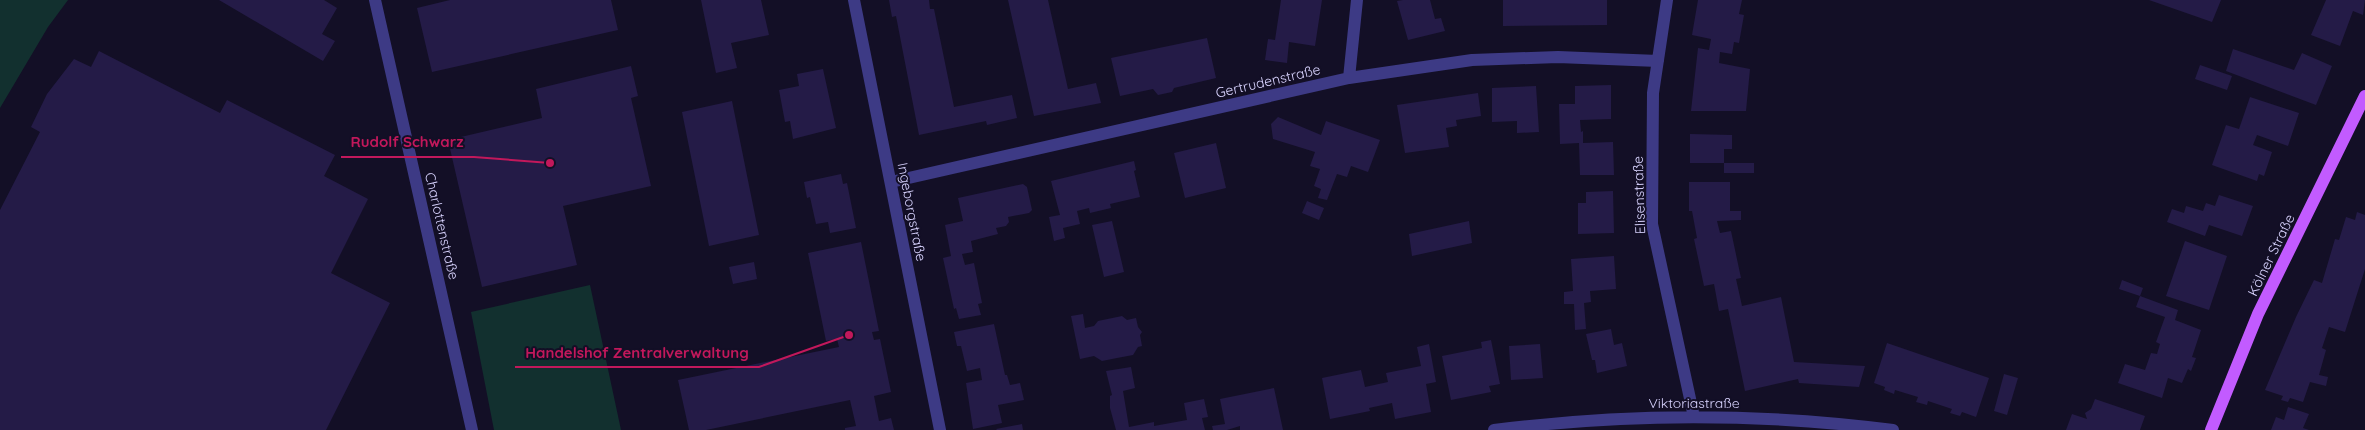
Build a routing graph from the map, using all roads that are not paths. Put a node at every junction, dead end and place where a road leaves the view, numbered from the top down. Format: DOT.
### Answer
graph roads {
  1 [pos="375,0"];
  2 [pos="854,0"];
  3 [pos="1357,0"];
  4 [pos="1667,0"];
  5 [pos="1658,62"];
  6 [pos="1350,78"];
  7 [pos="2365,96"];
  8 [pos="891,182"];
  9 [pos="1694,417"];
  10 [pos="1555,426"];
  11 [pos="472,430"];
  12 [pos="940,430"];
  13 [pos="1494,430"];
  14 [pos="1893,430"];
  15 [pos="2211,430"];
  1 -- 11 [label="street, Charlottenstraße"];
  2 -- 8 [label="street, Ingeborgstraße"];
  3 -- 6 [label="street"];
  4 -- 5 [label="street, Elisenstraße"];
  5 -- 6 [label="street, Gertrudenstraße"];
  5 -- 9 [label="street, Elisenstraße"];
  6 -- 8 [label="street, Gertrudenstraße"];
  7 -- 15 [label="main road, Kölner Straße"];
  8 -- 12 [label="street, Ingeborgstraße"];
  9 -- 10 [label="street, Viktoriastraße"];
  9 -- 14 [label="street, Viktoriastraße"];
  10 -- 13 [label="street, Viktoriastraße"];
}
